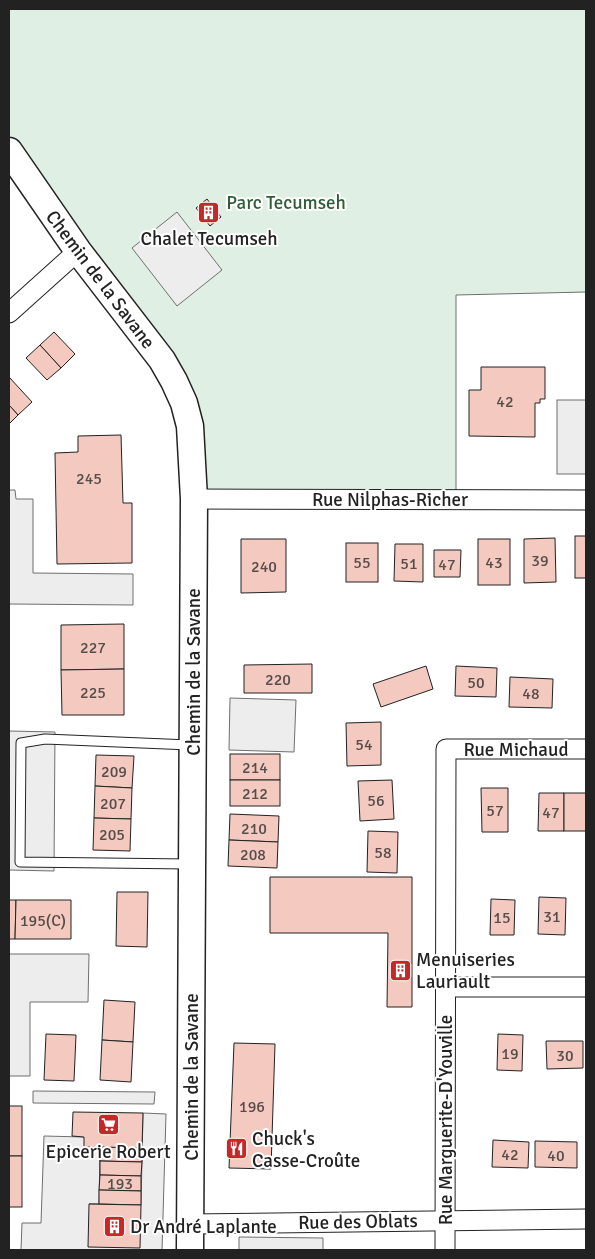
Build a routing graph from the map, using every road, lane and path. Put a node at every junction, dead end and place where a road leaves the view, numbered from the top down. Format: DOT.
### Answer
graph roads {
  1 [pos="9,151"];
  2 [pos="78,251"];
  3 [pos="9,313"];
  4 [pos="194,499"];
  5 [pos="586,500"];
  6 [pos="193,745"];
  7 [pos="586,748"];
  8 [pos="446,749"];
  9 [pos="192,864"];
  10 [pos="445,987"];
  11 [pos="586,987"];
  12 [pos="444,1219"];
  13 [pos="586,1219"];
  14 [pos="190,1224"];
  15 [pos="190,1250"];
  16 [pos="445,1250"];
  1 -- 2 [label="street, Chemin de la Savane"];
  2 -- 3 [label="street"];
  2 -- 4 [label="street, Chemin de la Savane"];
  4 -- 5 [label="street, Rue Nilphas-Richer"];
  4 -- 6 [label="street, Chemin de la Savane"];
  6 -- 9 [label="street, Chemin de la Savane"];
  6 -- 9 [label="lane"];
  7 -- 8 [label="street, Rue Michaud"];
  8 -- 10 [label="street, Rue Marguerite-D'Youville"];
  9 -- 14 [label="street, Chemin de la Savane"];
  10 -- 11 [label="street"];
  10 -- 12 [label="street, Rue Marguerite-D'Youville"];
  12 -- 13 [label="street, Rue des Oblats"];
  12 -- 14 [label="street, Rue des Oblats"];
  12 -- 16 [label="street, Rue Marguerite-D'Youville"];
  14 -- 15 [label="street, Chemin de la Savane"];
}
